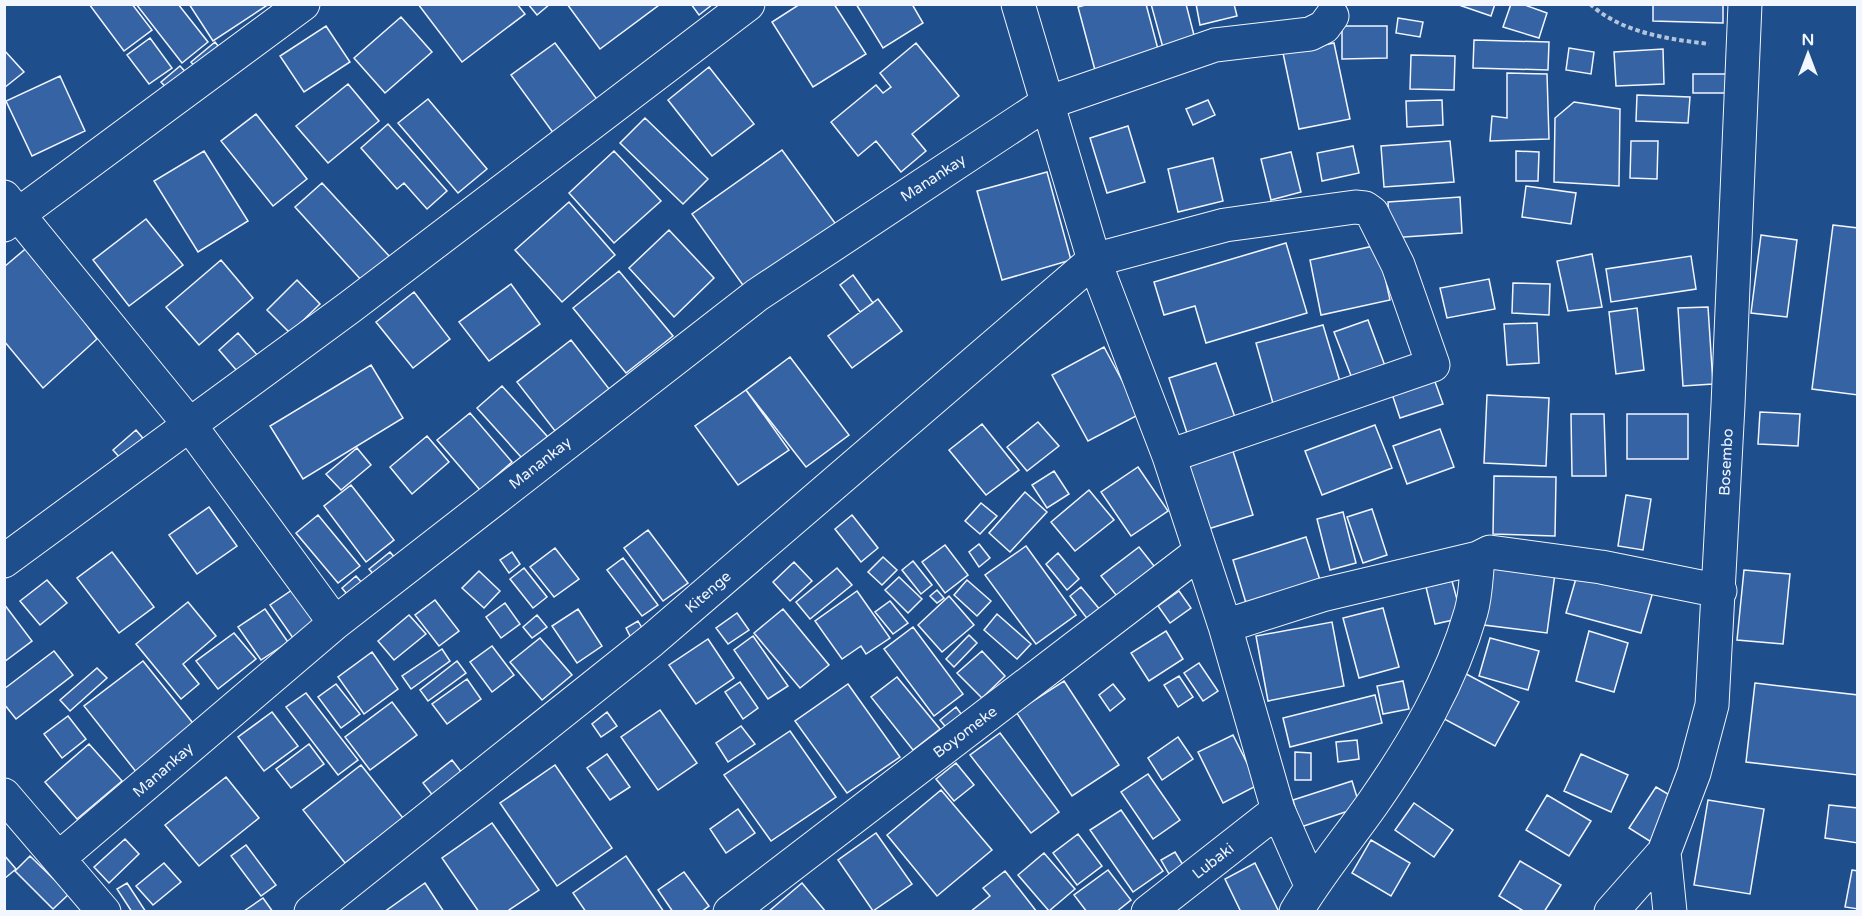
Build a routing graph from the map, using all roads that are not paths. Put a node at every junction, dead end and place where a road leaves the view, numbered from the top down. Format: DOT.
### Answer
graph roads {
  1 [pos="303,4"];
  2 [pos="748,4"];
  3 [pos="1018,4"];
  4 [pos="1744,4"];
  5 [pos="1332,16"];
  6 [pos="1047,103"];
  7 [pos="9,212"];
  8 [pos="1094,260"];
  9 [pos="189,424"];
  10 [pos="1169,456"];
  11 [pos="1200,552"];
  12 [pos="1478,558"];
  13 [pos="4,561"];
  14 [pos="1720,591"];
  15 [pos="335,623"];
  16 [pos="1224,626"];
  17 [pos="4,795"];
  18 [pos="1278,810"];
  19 [pos="1664,852"];
  20 [pos="59,858"];
  21 [pos="1304,898"];
  22 [pos="104,912"];
  23 [pos="311,912"];
  24 [pos="730,912"];
  25 [pos="1148,912"];
  26 [pos="1611,912"];
  27 [pos="1670,912"];
  1 -- 7 [label="street"];
  2 -- 9 [label="street"];
  3 -- 6 [label="street"];
  4 -- 14 [label="street, Bosembo"];
  5 -- 6 [label="street, Manankay"];
  6 -- 8 [label="street"];
  6 -- 15 [label="street, Manankay"];
  7 -- 9 [label="street"];
  8 -- 10 [label="street"];
  8 -- 10 [label="street"];
  8 -- 23 [label="street, Kitenge"];
  9 -- 13 [label="street"];
  9 -- 15 [label="street"];
  10 -- 11 [label="street"];
  11 -- 16 [label="street"];
  11 -- 24 [label="street, Boyomeke"];
  12 -- 14 [label="street"];
  12 -- 16 [label="street"];
  12 -- 21 [label="street"];
  14 -- 19 [label="street, Bosembo"];
  15 -- 20 [label="street, Manankay"];
  16 -- 18 [label="street"];
  17 -- 20 [label="street"];
  18 -- 21 [label="street"];
  18 -- 25 [label="street, Lubaki"];
  19 -- 26 [label="street"];
  19 -- 27 [label="street, Bosembo"];
  20 -- 22 [label="street"];
}
